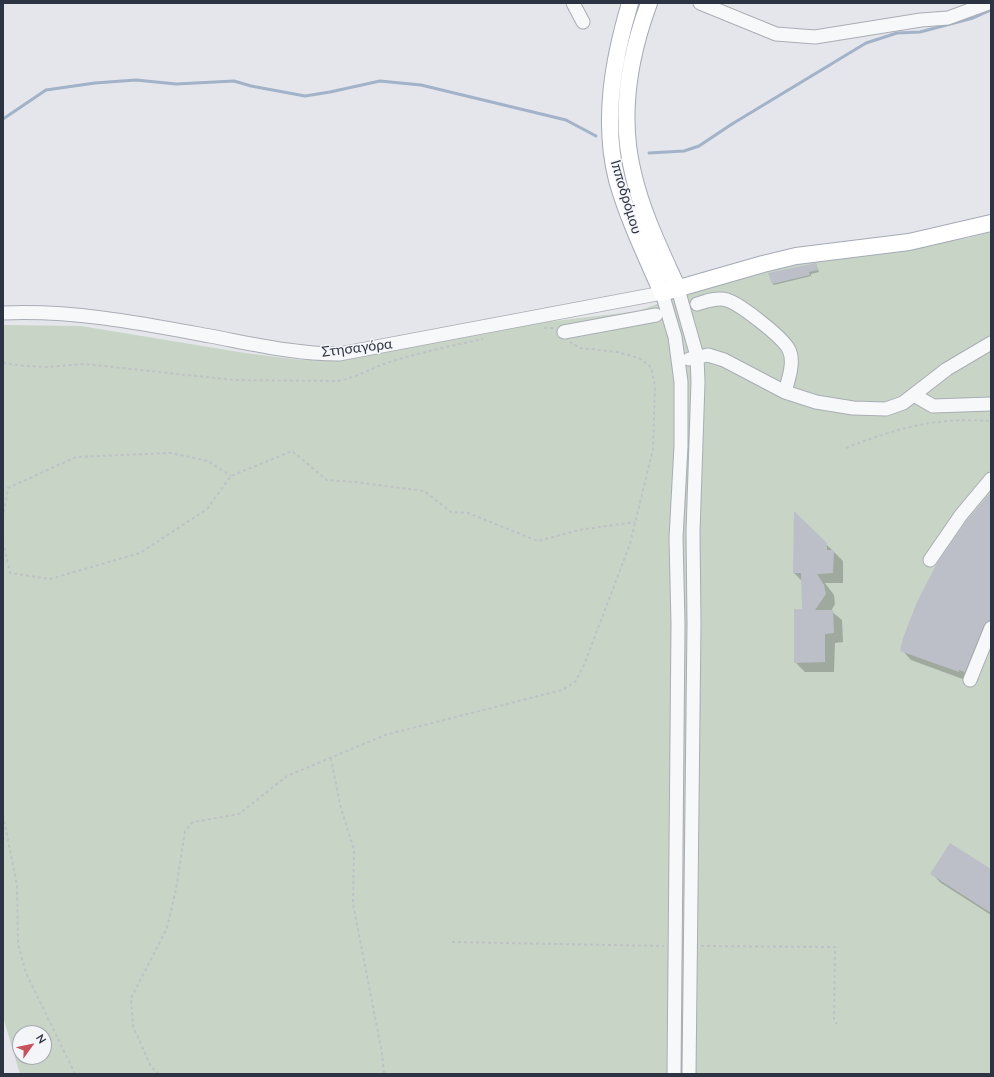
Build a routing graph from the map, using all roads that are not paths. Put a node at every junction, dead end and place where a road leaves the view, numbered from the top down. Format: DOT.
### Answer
graph roads {
  1 [pos="573,3"];
  2 [pos="630,3"];
  3 [pos="649,3"];
  4 [pos="700,3"];
  5 [pos="989,3"];
  6 [pos="583,22"];
  7 [pos="991,223"];
  8 [pos="678,289"];
  9 [pos="662,293"];
  10 [pos="697,304"];
  11 [pos="3,313"];
  12 [pos="656,315"];
  13 [pos="564,332"];
  14 [pos="991,343"];
  15 [pos="697,356"];
  16 [pos="680,362"];
  17 [pos="785,392"];
  18 [pos="914,395"];
  19 [pos="991,404"];
  20 [pos="991,479"];
  21 [pos="930,560"];
  22 [pos="678,624"];
  23 [pos="694,624"];
  24 [pos="991,628"];
  25 [pos="970,680"];
  26 [pos="674,1074"];
  27 [pos="689,1074"];
  1 -- 6 [label="street"];
  2 -- 9 [label="main road, Ιπποδρόμου"];
  3 -- 8 [label="main road, Ιπποδρόμου"];
  4 -- 5 [label="street"];
  7 -- 8 [label="main road"];
  8 -- 9 [label="main road"];
  8 -- 15 [label="street"];
  9 -- 11 [label="street, Στησαγόρα"];
  9 -- 16 [label="street"];
  10 -- 17 [label="street"];
  12 -- 13 [label="street"];
  14 -- 18 [label="street"];
  15 -- 16 [label="street"];
  15 -- 17 [label="street"];
  15 -- 23 [label="street"];
  16 -- 22 [label="street"];
  17 -- 18 [label="street"];
  18 -- 19 [label="street"];
  20 -- 21 [label="street"];
  22 -- 23 [label="street"];
  22 -- 26 [label="street"];
  23 -- 27 [label="street"];
  24 -- 25 [label="street"];
}
